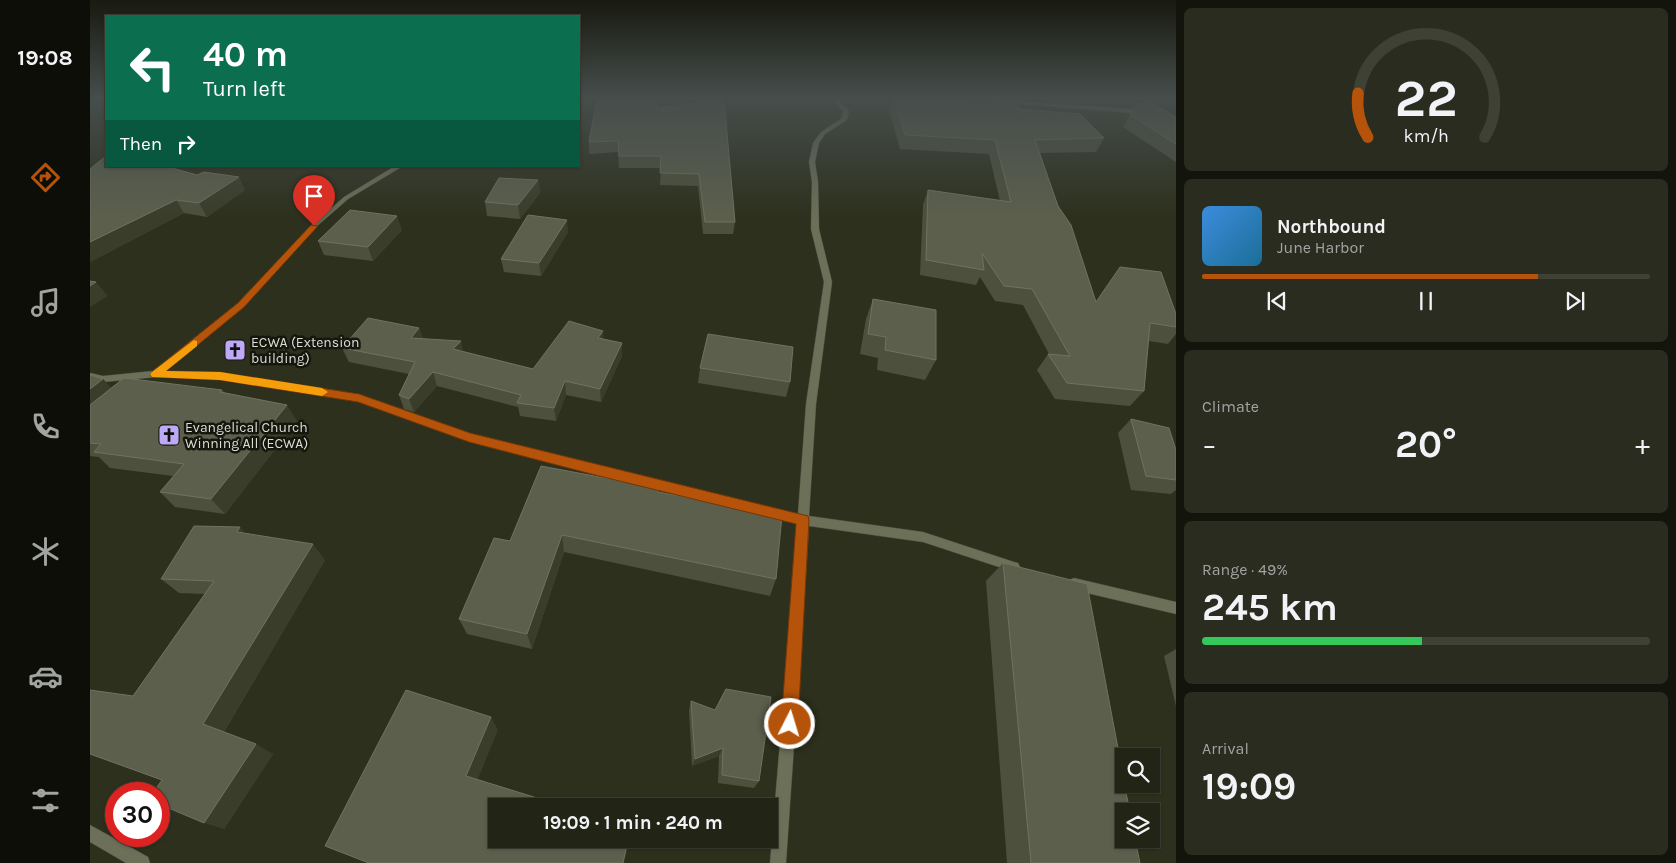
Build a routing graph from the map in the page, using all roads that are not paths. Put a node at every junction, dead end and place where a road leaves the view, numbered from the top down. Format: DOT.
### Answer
graph roads {
  1 [pos="819,138"];
  2 [pos="398,167"];
  3 [pos="155,374"];
  4 [pos="90,376"];
  5 [pos="141,386"];
  6 [pos="803,520"];
  7 [pos="1028,572"];
  8 [pos="1065,582"];
  9 [pos="1176,608"];
  10 [pos="90,834"];
  11 [pos="142,863"];
  12 [pos="778,863"];
  1 -- 6 [label="street"];
  2 -- 3 [label="street"];
  3 -- 4 [label="street"];
  3 -- 5 [label="street"];
  3 -- 6 [label="street"];
  6 -- 7 [label="street"];
  6 -- 12 [label="street"];
  8 -- 9 [label="street"];
  10 -- 11 [label="street"];
}
